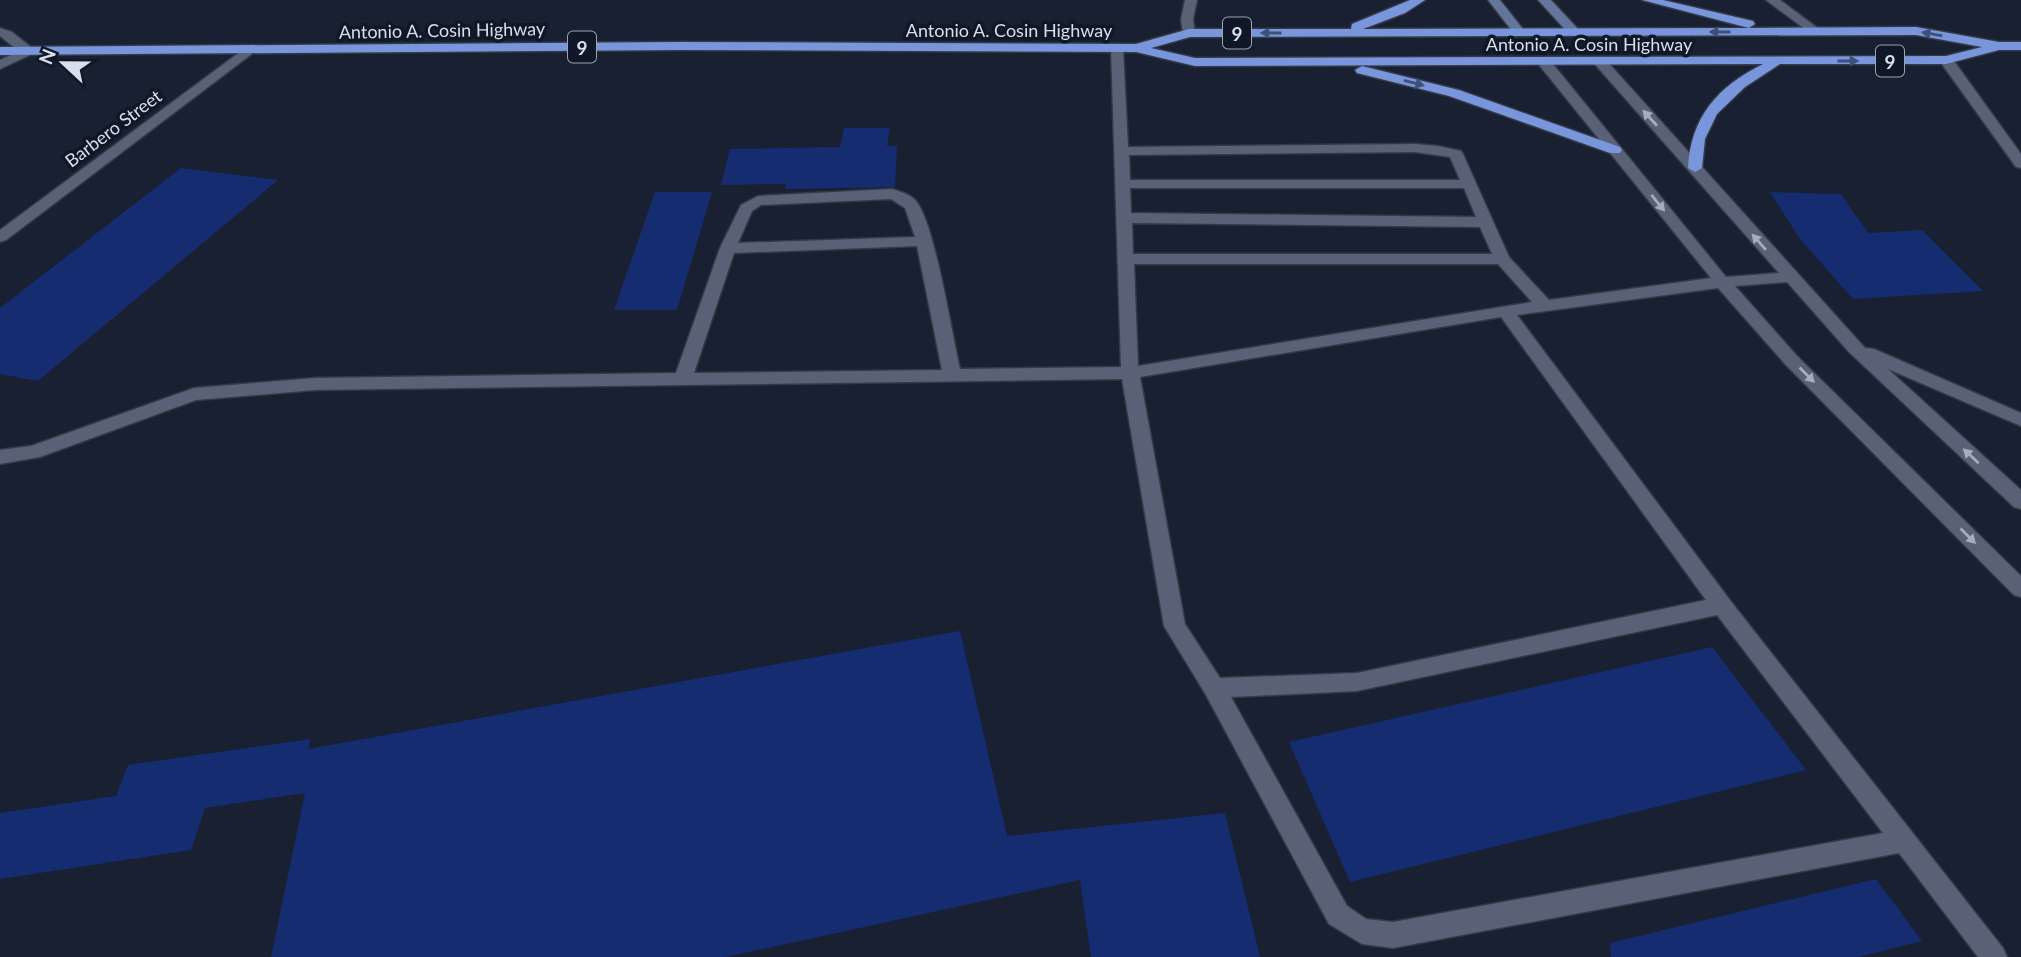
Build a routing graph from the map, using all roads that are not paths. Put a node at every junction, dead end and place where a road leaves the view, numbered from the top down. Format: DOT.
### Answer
graph roads {
  1 [pos="1191,0"];
  2 [pos="1419,0"];
  3 [pos="1494,0"];
  4 [pos="1544,0"];
  5 [pos="1648,0"];
  6 [pos="1772,0"];
  7 [pos="1788,32"];
  8 [pos="1817,32"];
  9 [pos="0,33"];
  10 [pos="1189,33"];
  11 [pos="1339,33"];
  12 [pos="1999,46"];
  13 [pos="2021,46"];
  14 [pos="1532,47"];
  15 [pos="1586,47"];
  16 [pos="1127,48"];
  17 [pos="248,50"];
  18 [pos="0,51"];
  19 [pos="27,51"];
  20 [pos="1945,60"];
  21 [pos="1780,61"];
  22 [pos="1323,62"];
  23 [pos="0,65"];
  24 [pos="1615,150"];
  25 [pos="1121,151"];
  26 [pos="2021,164"];
  27 [pos="1695,168"];
  28 [pos="1122,184"];
  29 [pos="1469,184"];
  30 [pos="1124,218"];
  31 [pos="1486,222"];
  32 [pos="0,237"];
  33 [pos="924,241"];
  34 [pos="728,248"];
  35 [pos="1125,259"];
  36 [pos="1503,259"];
  37 [pos="1789,277"];
  38 [pos="1722,282"];
  39 [pos="1546,307"];
  40 [pos="1505,311"];
  41 [pos="1856,348"];
  42 [pos="1130,373"];
  43 [pos="952,375"];
  44 [pos="683,379"];
  45 [pos="2021,420"];
  46 [pos="0,457"];
  47 [pos="2021,502"];
  48 [pos="2021,589"];
  49 [pos="1722,605"];
  50 [pos="1214,688"];
  51 [pos="1902,841"];
  52 [pos="1994,957"];
  1 -- 10 [label="street"];
  2 -- 11 [label="highway"];
  3 -- 14 [label="main road"];
  4 -- 15 [label="main road"];
  5 -- 7 [label="highway"];
  6 -- 8 [label="street"];
  7 -- 8 [label="highway, Antonio A. Cosin Highway / 9"];
  7 -- 15 [label="highway, Antonio A. Cosin Highway / 9, one-way"];
  12 -- 8 [label="highway, Antonio A. Cosin Highway / 9, one-way"];
  9 -- 19 [label="street"];
  11 -- 10 [label="highway, Antonio A. Cosin Highway / 9, one-way"];
  10 -- 16 [label="highway, Antonio A. Cosin Highway / 9"];
  11 -- 14 [label="highway, Antonio A. Cosin Highway / 9"];
  12 -- 13 [label="highway, Antonio A. Cosin Highway / 9"];
  12 -- 20 [label="highway, Antonio A. Cosin Highway / 9"];
  14 -- 15 [label="highway, Antonio A. Cosin Highway / 9"];
  14 -- 15 [label="highway, Antonio A. Cosin Highway / 9"];
  14 -- 22 [label="highway, Antonio A. Cosin Highway / 9"];
  14 -- 24 [label="street"];
  15 -- 21 [label="highway, Antonio A. Cosin Highway / 9"];
  27 -- 15 [label="street, one-way"];
  16 -- 17 [label="highway, Antonio A. Cosin Highway / 9"];
  16 -- 22 [label="highway, Antonio A. Cosin Highway / 9"];
  16 -- 25 [label="street"];
  17 -- 19 [label="highway, Antonio A. Cosin Highway / 9"];
  17 -- 32 [label="street, Barbero Street"];
  18 -- 19 [label="highway, Antonio A. Cosin Highway / 9"];
  19 -- 23 [label="street"];
  21 -- 20 [label="highway, Antonio A. Cosin Highway / 9, one-way"];
  20 -- 26 [label="street"];
  21 -- 27 [label="highway"];
  22 -- 24 [label="highway, one-way"];
  24 -- 38 [label="street, one-way"];
  25 -- 28 [label="street"];
  25 -- 29 [label="street"];
  37 -- 27 [label="street, one-way"];
  28 -- 29 [label="street"];
  28 -- 30 [label="street"];
  29 -- 31 [label="street"];
  30 -- 31 [label="street"];
  30 -- 35 [label="street"];
  31 -- 36 [label="street"];
  33 -- 34 [label="street"];
  33 -- 34 [label="street"];
  33 -- 43 [label="street"];
  34 -- 44 [label="street"];
  35 -- 36 [label="street"];
  35 -- 42 [label="street"];
  36 -- 39 [label="street"];
  37 -- 38 [label="street"];
  37 -- 41 [label="street"];
  38 -- 39 [label="street"];
  38 -- 48 [label="street, one-way"];
  39 -- 40 [label="street"];
  40 -- 42 [label="street"];
  40 -- 49 [label="street"];
  41 -- 45 [label="street"];
  47 -- 41 [label="street, one-way"];
  42 -- 43 [label="street"];
  42 -- 50 [label="street"];
  43 -- 44 [label="street"];
  44 -- 46 [label="street"];
  49 -- 50 [label="street"];
  49 -- 51 [label="street"];
  50 -- 51 [label="street"];
  51 -- 52 [label="street"];
}
